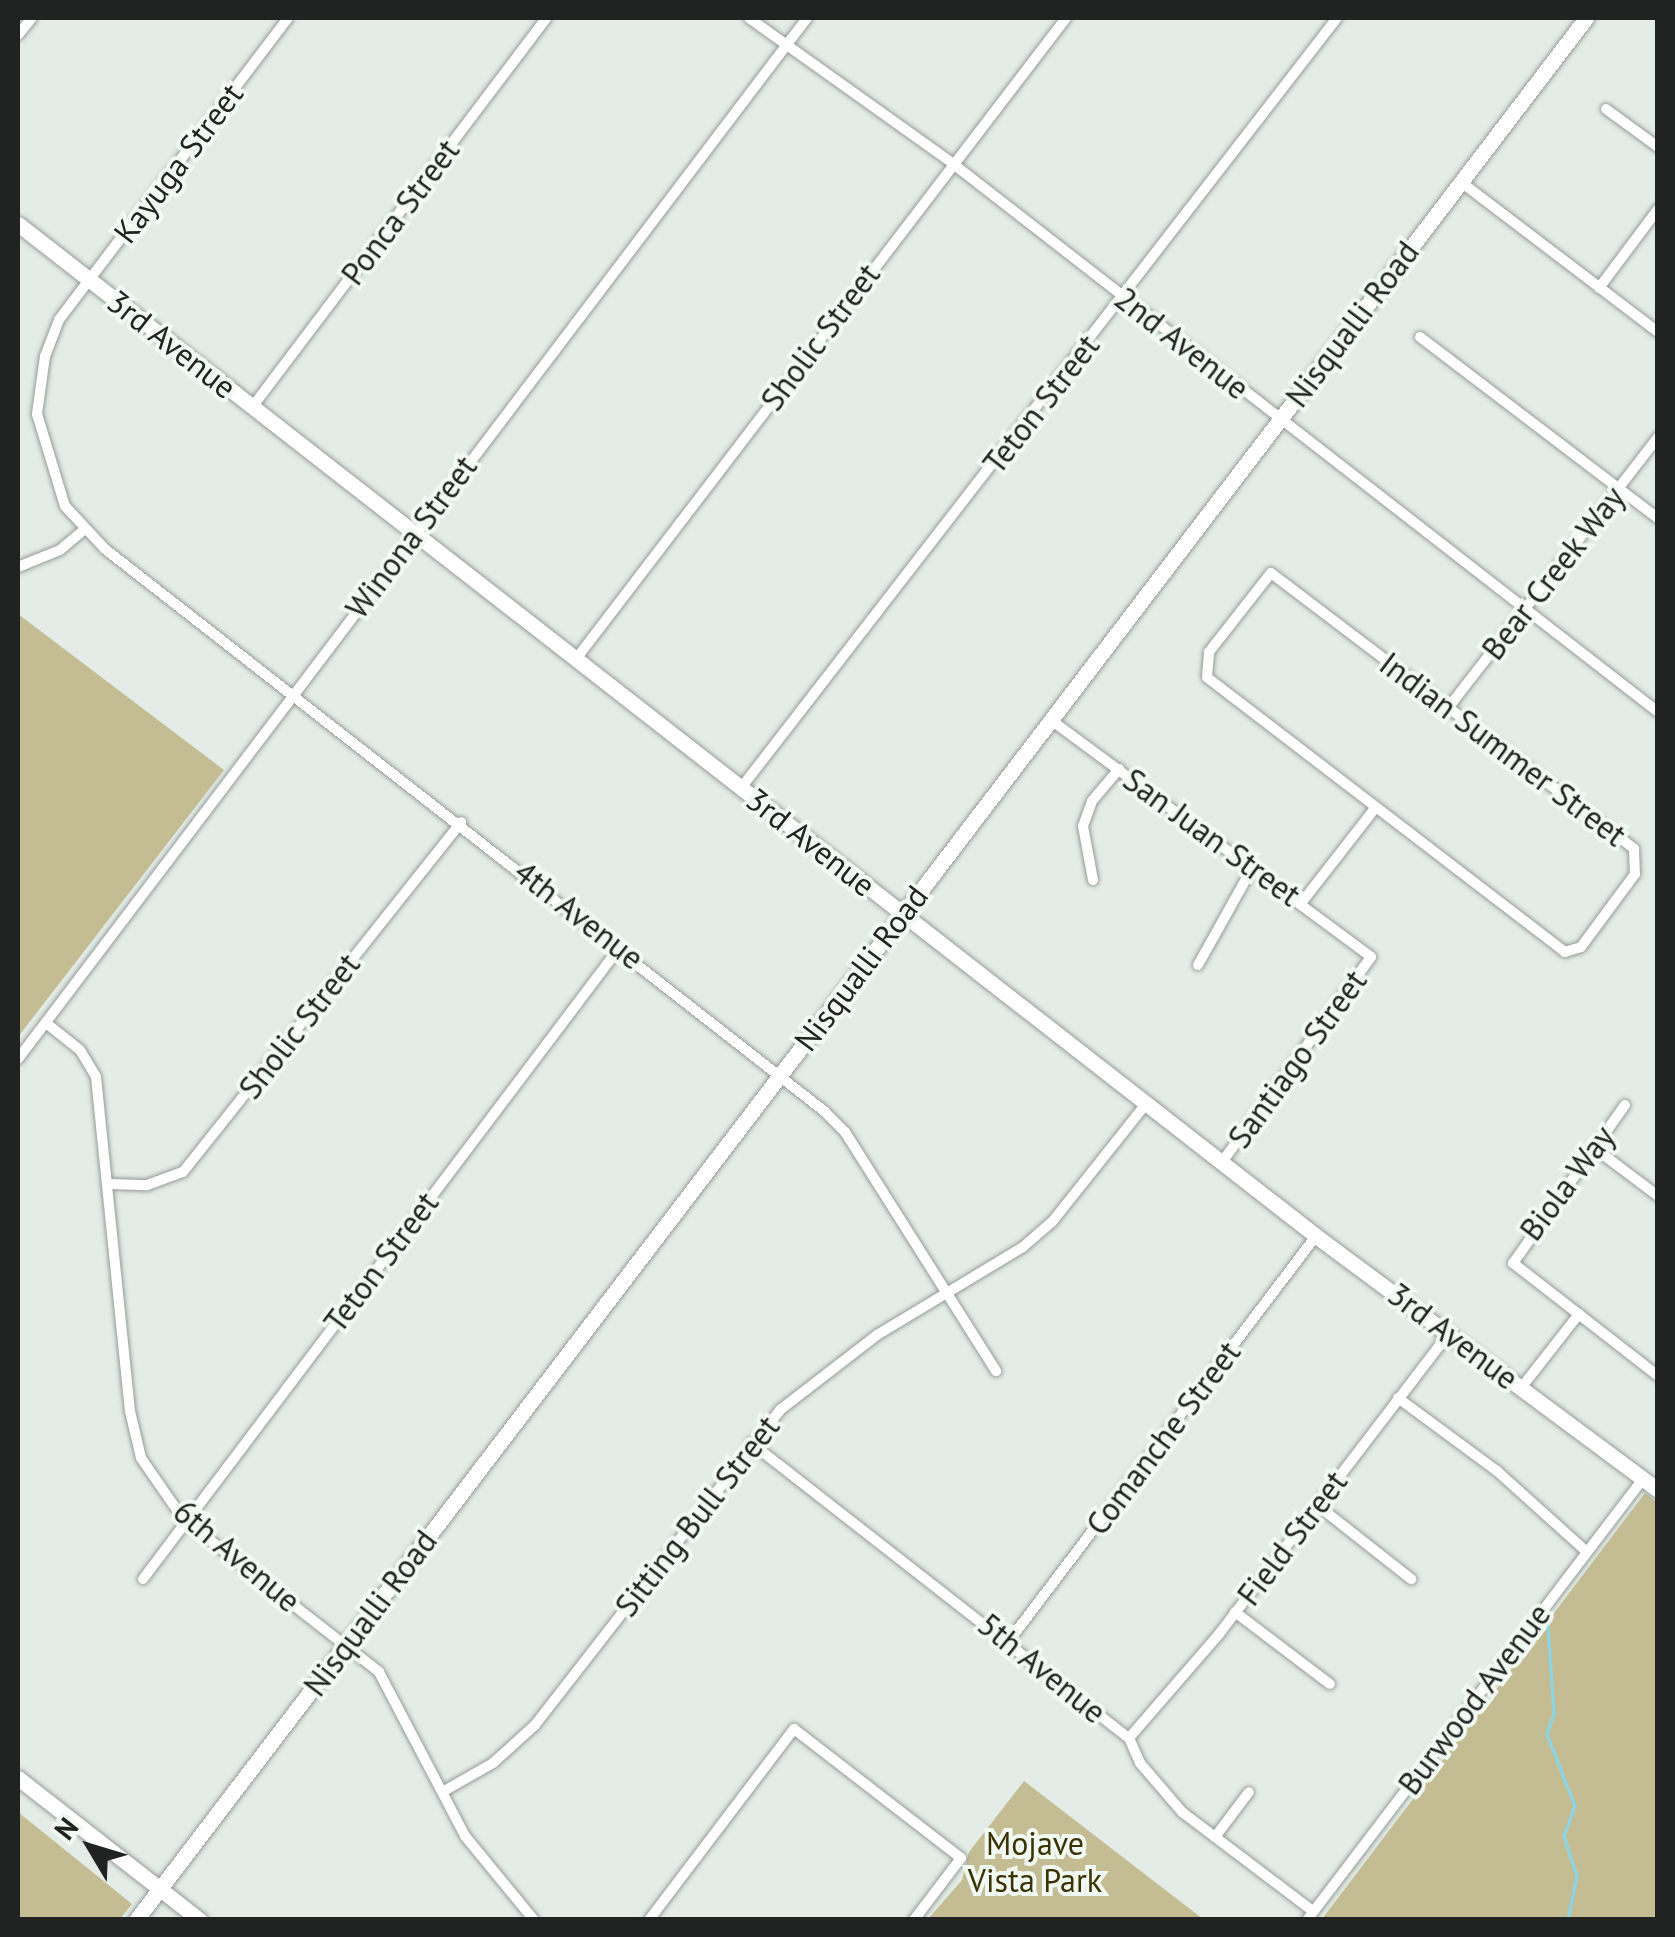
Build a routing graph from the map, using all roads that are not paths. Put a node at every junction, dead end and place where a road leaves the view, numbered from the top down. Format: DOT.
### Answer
graph roads {
  1 [pos="32,18"];
  2 [pos="288,18"];
  3 [pos="546,18"];
  4 [pos="749,18"];
  5 [pos="806,18"];
  6 [pos="1066,18"];
  7 [pos="1338,18"];
  8 [pos="1582,19"];
  9 [pos="18,36"];
  10 [pos="785,46"];
  11 [pos="1606,108"];
  12 [pos="1658,147"];
  13 [pos="952,163"];
  14 [pos="1461,182"];
  15 [pos="1658,210"];
  16 [pos="18,224"];
  17 [pos="88,280"];
  18 [pos="1599,288"];
  19 [pos="1124,297"];
  20 [pos="1658,332"];
  21 [pos="1420,338"];
  22 [pos="253,406"];
  23 [pos="1279,420"];
  24 [pos="1658,437"];
  25 [pos="1618,489"];
  26 [pos="1658,518"];
  27 [pos="85,529"];
  28 [pos="414,533"];
  29 [pos="18,567"];
  30 [pos="1525,609"];
  31 [pos="576,659"];
  32 [pos="292,693"];
  33 [pos="1448,708"];
  34 [pos="1658,712"];
  35 [pos="1051,720"];
  36 [pos="1118,769"];
  37 [pos="741,788"];
  38 [pos="1376,807"];
  39 [pos="461,822"];
  40 [pos="1251,870"];
  41 [pos="1093,880"];
  42 [pos="1302,902"];
  43 [pos="903,914"];
  44 [pos="620,947"];
  45 [pos="1371,956"];
  46 [pos="1198,965"];
  47 [pos="46,1023"];
  48 [pos="18,1059"];
  49 [pos="780,1075"];
  50 [pos="1146,1104"];
  51 [pos="1624,1105"];
  52 [pos="1598,1150"];
  53 [pos="1222,1162"];
  54 [pos="110,1184"];
  55 [pos="1658,1196"];
  56 [pos="1316,1236"];
  57 [pos="950,1293"];
  58 [pos="1579,1314"];
  59 [pos="1450,1332"];
  60 [pos="996,1371"];
  61 [pos="1658,1376"];
  62 [pos="1522,1388"];
  63 [pos="1398,1398"];
  64 [pos="751,1443"];
  65 [pos="1643,1479"];
  66 [pos="1658,1490"];
  67 [pos="1317,1505"];
  68 [pos="184,1520"];
  69 [pos="1586,1551"];
  70 [pos="143,1579"];
  71 [pos="1411,1579"];
  72 [pos="1236,1612"];
  73 [pos="1010,1641"];
  74 [pos="346,1644"];
  75 [pos="1330,1684"];
  76 [pos="1129,1738"];
  77 [pos="18,1778"];
  78 [pos="444,1791"];
  79 [pos="1249,1792"];
  80 [pos="1215,1837"];
  81 [pos="160,1888"];
  82 [pos="1310,1915"];
  83 [pos="528,1917"];
  84 [pos="136,1920"];
  85 [pos="200,1920"];
  86 [pos="649,1920"];
  87 [pos="914,1920"];
  1 -- 9 [label="street"];
  2 -- 17 [label="street, Kayuga Street"];
  3 -- 22 [label="street, Ponca Street"];
  4 -- 10 [label="street, 2nd Avenue"];
  5 -- 10 [label="street, Winona Street"];
  6 -- 13 [label="street, Sholic Street"];
  7 -- 19 [label="street, Teton Street"];
  8 -- 14 [label="main road, Nisqualli Road"];
  10 -- 13 [label="street, 2nd Avenue"];
  10 -- 28 [label="street, Winona Street"];
  11 -- 12 [label="street"];
  13 -- 19 [label="street, 2nd Avenue"];
  13 -- 31 [label="street, Sholic Street"];
  14 -- 18 [label="street"];
  14 -- 23 [label="main road, Nisqualli Road"];
  15 -- 18 [label="street"];
  16 -- 17 [label="main road, 3rd Avenue"];
  17 -- 22 [label="main road, 3rd Avenue"];
  17 -- 27 [label="street, Kayuga Street"];
  18 -- 20 [label="street"];
  19 -- 23 [label="street, 2nd Avenue"];
  19 -- 37 [label="street, Teton Street"];
  21 -- 25 [label="street"];
  22 -- 28 [label="main road, 3rd Avenue"];
  23 -- 30 [label="street, 2nd Avenue"];
  23 -- 35 [label="main road, Nisqualli Road"];
  24 -- 25 [label="street, Bear Creek Way"];
  25 -- 26 [label="street"];
  25 -- 30 [label="street, Bear Creek Way"];
  27 -- 29 [label="street"];
  27 -- 32 [label="street, 4th Avenue"];
  28 -- 31 [label="main road, 3rd Avenue"];
  28 -- 32 [label="street, Winona Street"];
  30 -- 33 [label="street, Bear Creek Way"];
  30 -- 34 [label="street, 2nd Avenue"];
  31 -- 37 [label="main road, 3rd Avenue"];
  32 -- 39 [label="street, 4th Avenue"];
  32 -- 47 [label="street, Winona Street"];
  33 -- 38 [label="street, Indian Summer Street"];
  33 -- 38 [label="street, Indian Summer Street"];
  35 -- 36 [label="street, San Juan Street"];
  35 -- 43 [label="main road, Nisqualli Road"];
  36 -- 40 [label="street, San Juan Street"];
  36 -- 41 [label="street"];
  37 -- 43 [label="main road, 3rd Avenue"];
  38 -- 42 [label="street"];
  39 -- 44 [label="street, 4th Avenue"];
  39 -- 54 [label="street, Sholic Street"];
  40 -- 42 [label="street, San Juan Street"];
  40 -- 46 [label="street"];
  42 -- 45 [label="street, San Juan Street"];
  43 -- 49 [label="main road, Nisqualli Road"];
  43 -- 50 [label="main road, 3rd Avenue"];
  44 -- 49 [label="street, 4th Avenue"];
  44 -- 68 [label="street, Teton Street"];
  45 -- 53 [label="street, Santiago Street"];
  47 -- 48 [label="street, Winona Street"];
  47 -- 54 [label="street, 6th Avenue"];
  49 -- 57 [label="street, 4th Avenue"];
  49 -- 74 [label="main road, Nisqualli Road"];
  50 -- 53 [label="main road, 3rd Avenue"];
  50 -- 57 [label="street, Sitting Bull Street"];
  51 -- 52 [label="street, Biola Way"];
  52 -- 55 [label="street"];
  52 -- 58 [label="street, Biola Way"];
  53 -- 56 [label="main road, 3rd Avenue"];
  54 -- 68 [label="street, 6th Avenue"];
  56 -- 59 [label="main road, 3rd Avenue"];
  56 -- 73 [label="street, Comanche Street"];
  57 -- 60 [label="street, 4th Avenue"];
  57 -- 64 [label="street, Sitting Bull Street"];
  58 -- 61 [label="street"];
  58 -- 62 [label="street"];
  59 -- 62 [label="main road, 3rd Avenue"];
  59 -- 63 [label="street, Field Street"];
  62 -- 65 [label="main road, 3rd Avenue"];
  63 -- 67 [label="street, Field Street"];
  63 -- 69 [label="street"];
  64 -- 73 [label="street, 5th Avenue"];
  64 -- 78 [label="street, Sitting Bull Street"];
  65 -- 66 [label="main road, 3rd Avenue"];
  65 -- 69 [label="street, Burwood Avenue"];
  67 -- 71 [label="street"];
  67 -- 72 [label="street, Field Street"];
  68 -- 70 [label="street, Teton Street"];
  68 -- 74 [label="street, 6th Avenue"];
  69 -- 82 [label="street, Burwood Avenue"];
  72 -- 75 [label="street"];
  72 -- 76 [label="street, Field Street"];
  73 -- 76 [label="street, 5th Avenue"];
  74 -- 78 [label="street, 6th Avenue"];
  74 -- 81 [label="main road, Nisqualli Road"];
  76 -- 80 [label="street, 5th Avenue"];
  77 -- 81 [label="main road"];
  78 -- 83 [label="street, 6th Avenue"];
  79 -- 80 [label="street"];
  80 -- 82 [label="street, 5th Avenue"];
  81 -- 84 [label="main road, Nisqualli Road"];
  81 -- 85 [label="main road"];
  86 -- 87 [label="street"];
}
